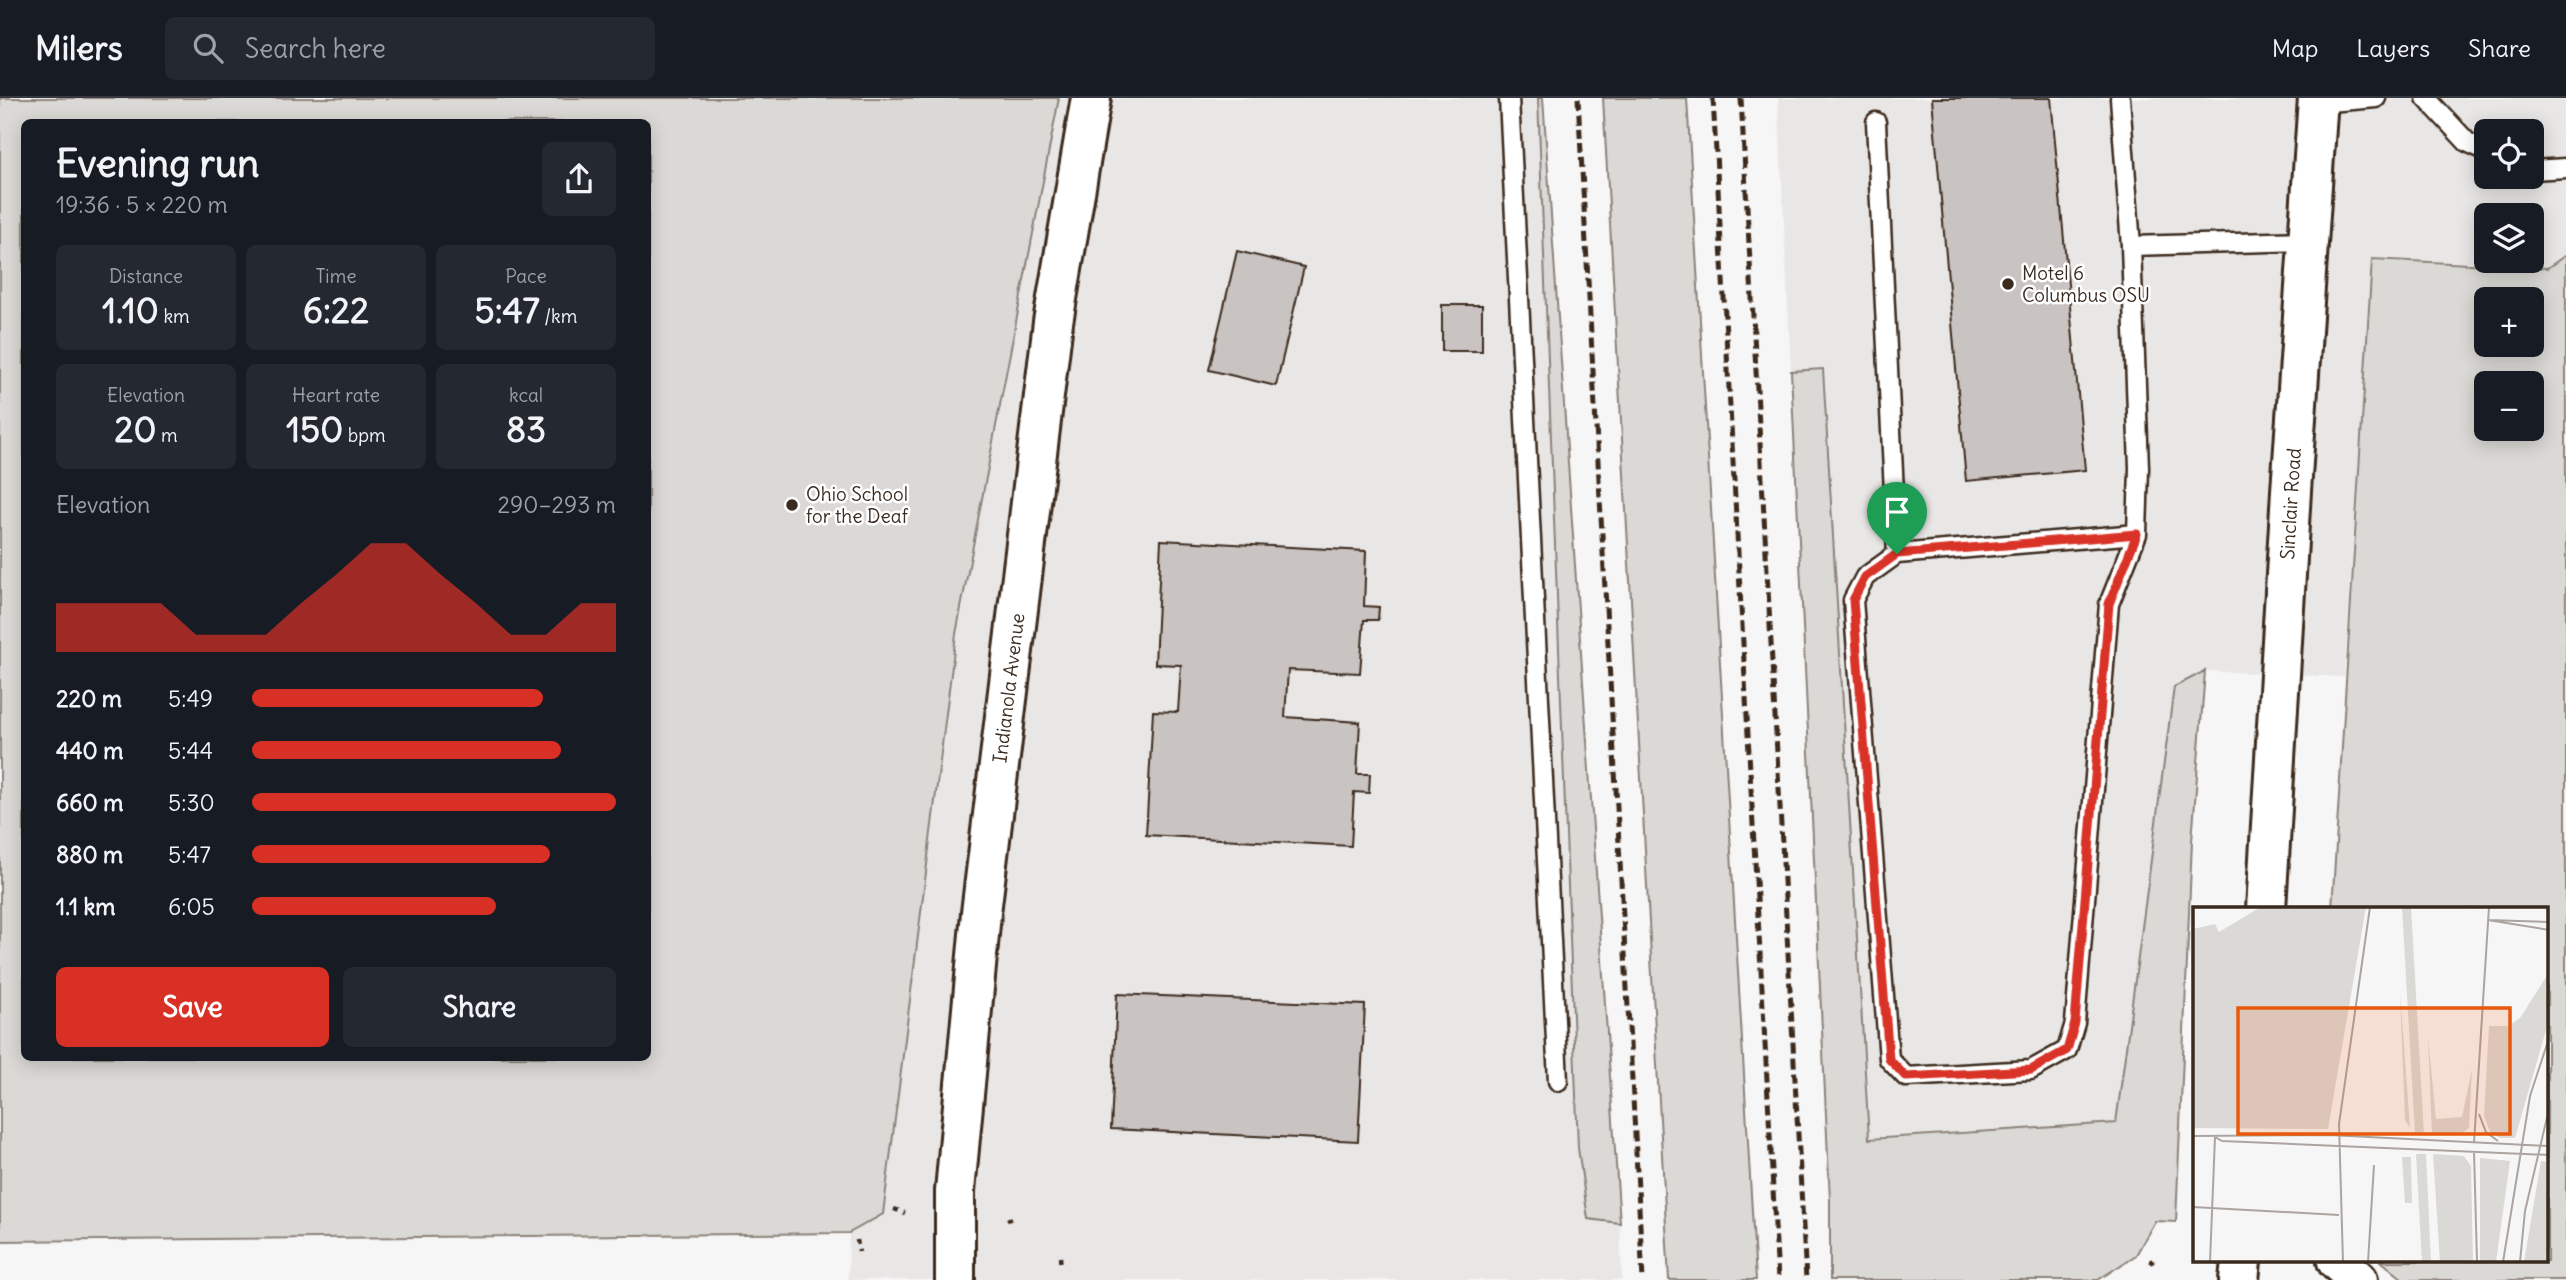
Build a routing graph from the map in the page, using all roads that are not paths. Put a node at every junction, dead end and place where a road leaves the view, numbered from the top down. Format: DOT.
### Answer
graph roads {
  1 [pos="1091,98"];
  2 [pos="1509,98"];
  3 [pos="2120,98"];
  4 [pos="2376,98"];
  5 [pos="2426,98"];
  6 [pos="2318,100"];
  7 [pos="1876,122"];
  8 [pos="2474,145"];
  9 [pos="2566,168"];
  10 [pos="2544,169"];
  11 [pos="2308,240"];
  12 [pos="2131,246"];
  13 [pos="2137,534"];
  14 [pos="1897,554"];
  15 [pos="2266,907"];
  16 [pos="1558,1081"];
  17 [pos="2241,1262"];
  18 [pos="2338,1262"];
  19 [pos="955,1280"];
  20 [pos="2239,1280"];
  21 [pos="2358,1280"];
  1 -- 19 [label="main road, Indianola Avenue"];
  2 -- 16 [label="lane"];
  3 -- 12 [label="lane"];
  4 -- 6 [label="lane"];
  5 -- 8 [label="lane"];
  6 -- 11 [label="main road, Sinclair Road"];
  7 -- 14 [label="lane"];
  9 -- 10 [label="lane"];
  11 -- 12 [label="lane"];
  11 -- 15 [label="main road, Sinclair Road"];
  12 -- 13 [label="lane"];
  13 -- 14 [label="lane"];
  13 -- 14 [label="lane"];
  17 -- 20 [label="main road"];
  18 -- 21 [label="main road"];
}
